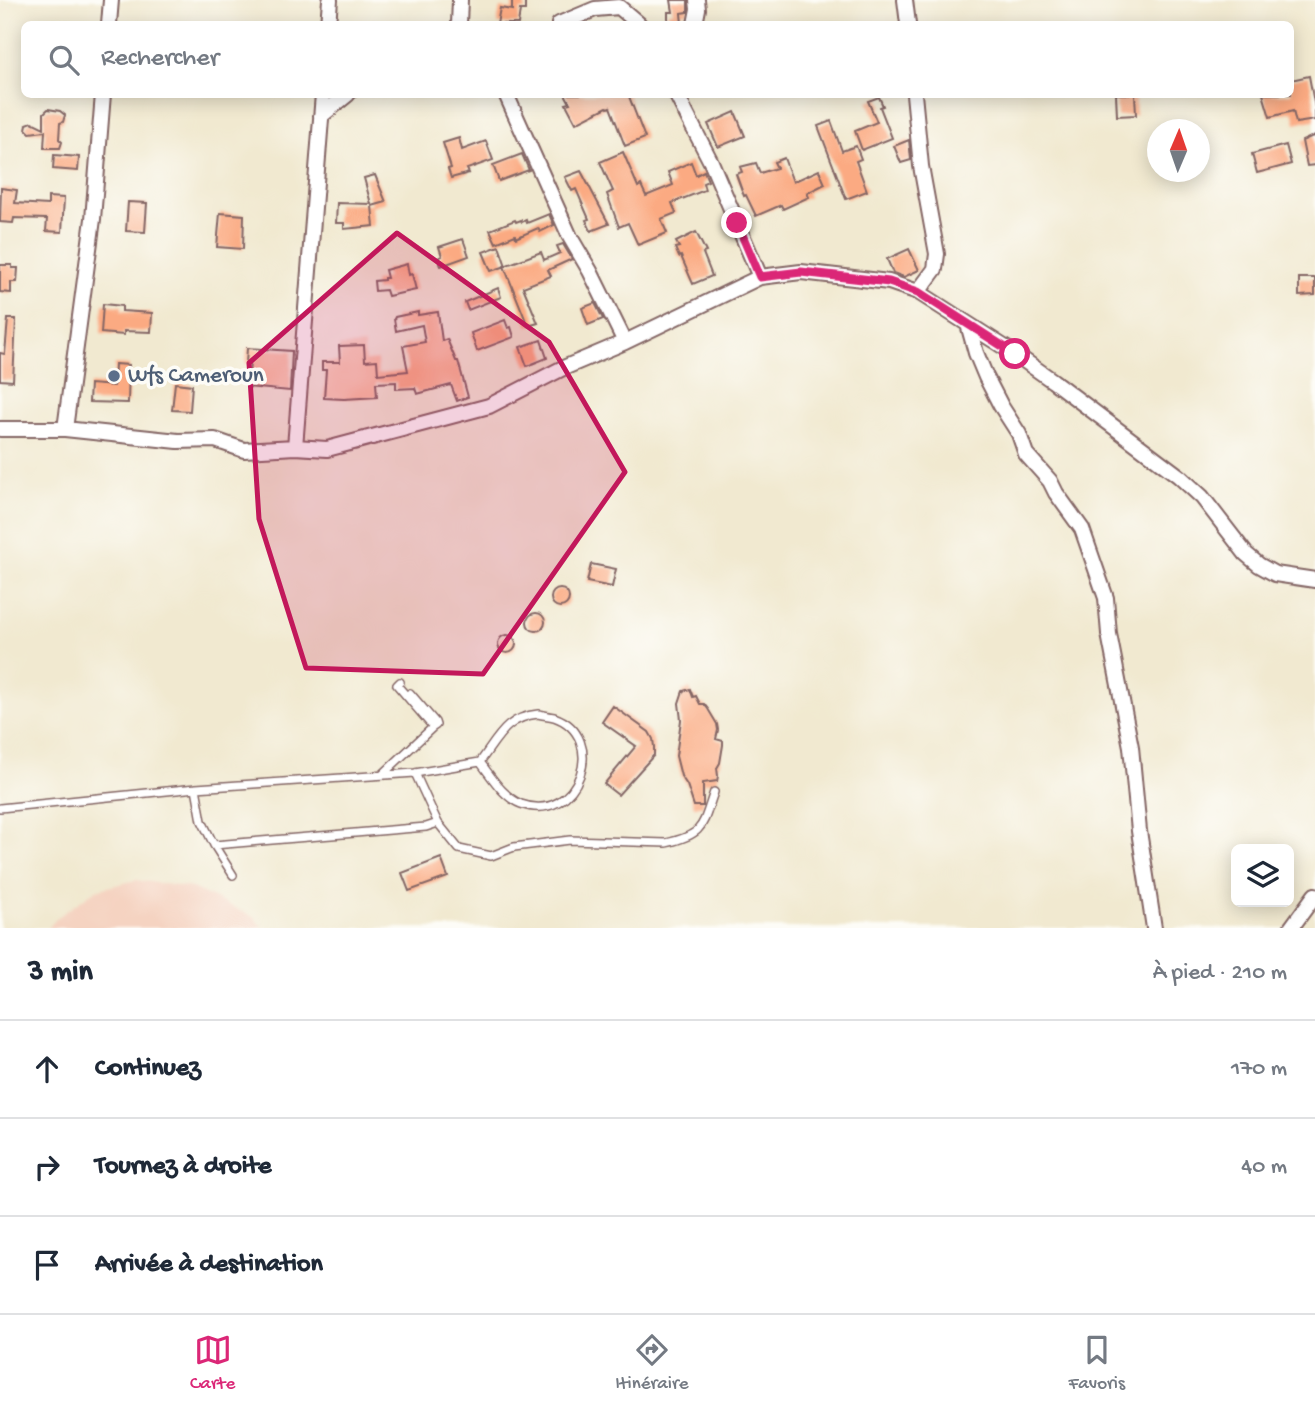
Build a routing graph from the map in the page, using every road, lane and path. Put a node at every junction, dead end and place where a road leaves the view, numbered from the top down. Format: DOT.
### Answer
graph roads {
  1 [pos="111,0"];
  2 [pos="330,0"];
  3 [pos="460,0"];
  4 [pos="698,0"];
  5 [pos="905,0"];
  6 [pos="109,21"];
  7 [pos="328,21"];
  8 [pos="459,21"];
  9 [pos="566,21"];
  10 [pos="635,21"];
  11 [pos="696,21"];
  12 [pos="908,21"];
  13 [pos="103,98"];
  14 [pos="323,98"];
  15 [pos="343,98"];
  16 [pos="508,98"];
  17 [pos="678,98"];
  18 [pos="914,98"];
  19 [pos="321,116"];
  20 [pos="760,277"];
  21 [pos="918,292"];
  22 [pos="968,324"];
  23 [pos="625,342"];
  24 [pos="0,429"];
  25 [pos="65,429"];
  26 [pos="295,447"];
  27 [pos="1315,580"];
  28 [pos="433,727"];
  29 [pos="480,762"];
  30 [pos="415,774"];
  31 [pos="382,775"];
  32 [pos="196,788"];
  33 [pos="714,792"];
  34 [pos="0,808"];
  35 [pos="438,823"];
  36 [pos="214,845"];
  37 [pos="233,875"];
  38 [pos="1315,895"];
  39 [pos="1154,928"];
  40 [pos="1291,928"];
  1 -- 6 [label="street"];
  2 -- 7 [label="street"];
  3 -- 8 [label="street"];
  4 -- 11 [label="street"];
  5 -- 12 [label="street"];
  9 -- 10 [label="street"];
  13 -- 25 [label="street"];
  14 -- 19 [label="street"];
  15 -- 19 [label="street"];
  16 -- 23 [label="street"];
  17 -- 20 [label="street"];
  18 -- 21 [label="street"];
  19 -- 26 [label="street"];
  20 -- 21 [label="street"];
  20 -- 23 [label="street"];
  21 -- 22 [label="street"];
  22 -- 27 [label="street"];
  22 -- 39 [label="street"];
  23 -- 26 [label="street"];
  24 -- 25 [label="street"];
  25 -- 26 [label="street"];
  28 -- 28 [label="lane"];
  28 -- 31 [label="lane"];
  29 -- 29 [label="lane"];
  29 -- 30 [label="lane"];
  30 -- 31 [label="lane"];
  30 -- 35 [label="lane"];
  31 -- 32 [label="lane"];
  32 -- 34 [label="lane"];
  32 -- 36 [label="lane"];
  33 -- 35 [label="lane"];
  35 -- 36 [label="lane"];
  36 -- 37 [label="lane"];
  38 -- 40 [label="street"];
}
